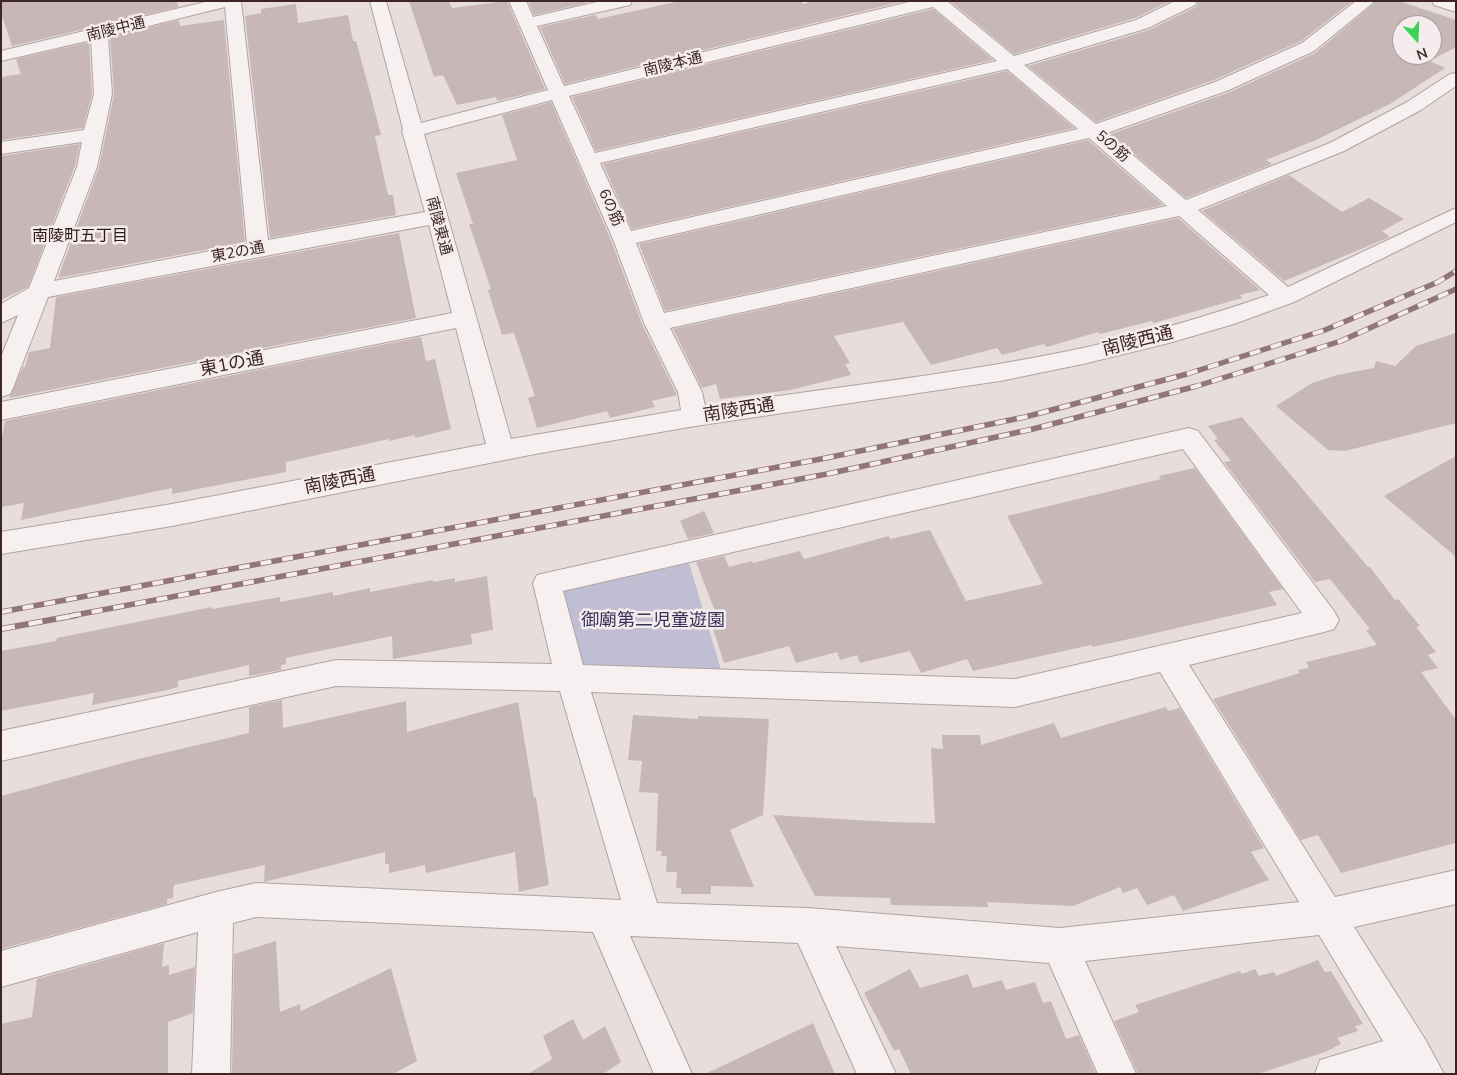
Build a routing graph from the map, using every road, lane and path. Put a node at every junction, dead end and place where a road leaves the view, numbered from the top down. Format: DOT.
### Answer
graph roads {
  1 [pos="232,1"];
  2 [pos="378,1"];
  3 [pos="517,1"];
  4 [pos="624,1"];
  5 [pos="935,1"];
  6 [pos="1189,1"];
  7 [pos="1367,1"];
  8 [pos="1440,1"];
  9 [pos="1456,7"];
  10 [pos="527,23"];
  11 [pos="99,34"];
  12 [pos="1,56"];
  13 [pos="1010,64"];
  14 [pos="1456,78"];
  15 [pos="557,93"];
  16 [pos="412,131"];
  17 [pos="1093,131"];
  18 [pos="92,135"];
  19 [pos="1,148"];
  20 [pos="589,160"];
  21 [pos="1183,209"];
  22 [pos="1456,214"];
  23 [pos="436,217"];
  24 [pos="624,239"];
  25 [pos="258,249"];
  26 [pos="40,291"];
  27 [pos="1286,297"];
  28 [pos="1,315"];
  29 [pos="463,319"];
  30 [pos="656,322"];
  31 [pos="1,388"];
  32 [pos="1,411"];
  33 [pos="695,417"];
  34 [pos="501,450"];
  35 [pos="1,543"];
  36 [pos="1167,657"];
  37 [pos="571,678"];
  38 [pos="1,746"];
  39 [pos="1456,887"];
  40 [pos="216,909"];
  41 [pos="603,915"];
  42 [pos="1328,916"];
  43 [pos="645,920"];
  44 [pos="808,926"];
  45 [pos="1060,946"];
  46 [pos="1,969"];
  47 [pos="1419,1063"];
  48 [pos="211,1074"];
  49 [pos="673,1074"];
  50 [pos="877,1074"];
  51 [pos="1117,1074"];
  52 [pos="1334,1074"];
  1 -- 11 [label="street, 南陵中通"];
  1 -- 25 [label="street"];
  2 -- 16 [label="street, 南陵東通"];
  3 -- 10 [label="street, 6の筋"];
  4 -- 10 [label="street"];
  5 -- 13 [label="street, 5の筋"];
  5 -- 15 [label="street, 南陵本通"];
  6 -- 13 [label="street"];
  7 -- 17 [label="street"];
  8 -- 9 [label="street"];
  10 -- 15 [label="street, 6の筋"];
  11 -- 12 [label="street, 南陵中通"];
  11 -- 18 [label="street"];
  13 -- 17 [label="street, 5の筋"];
  13 -- 20 [label="street"];
  14 -- 21 [label="street"];
  15 -- 16 [label="street, 南陵本通"];
  15 -- 20 [label="street, 6の筋"];
  16 -- 23 [label="street, 南陵東通"];
  17 -- 21 [label="street, 5の筋"];
  17 -- 24 [label="street"];
  18 -- 19 [label="street"];
  18 -- 26 [label="street"];
  20 -- 24 [label="street, 6の筋"];
  21 -- 27 [label="street, 5の筋"];
  21 -- 30 [label="street"];
  22 -- 27 [label="street, 南陵西通"];
  23 -- 25 [label="street, 東2の通"];
  23 -- 29 [label="street, 南陵東通"];
  24 -- 30 [label="street, 6の筋"];
  25 -- 26 [label="street, 東2の通"];
  26 -- 28 [label="street"];
  26 -- 31 [label="street"];
  27 -- 33 [label="street, 南陵西通"];
  29 -- 32 [label="street, 東1の通"];
  29 -- 34 [label="street, 南陵東通"];
  30 -- 33 [label="street, 6の筋"];
  33 -- 34 [label="street, 南陵西通"];
  34 -- 35 [label="street, 南陵西通"];
  36 -- 37 [label="street"];
  36 -- 37 [label="street"];
  36 -- 42 [label="street"];
  37 -- 38 [label="street"];
  37 -- 43 [label="street"];
  39 -- 42 [label="street"];
  40 -- 41 [label="street"];
  40 -- 46 [label="street"];
  40 -- 48 [label="street"];
  41 -- 43 [label="street"];
  41 -- 49 [label="street"];
  42 -- 45 [label="street"];
  42 -- 47 [label="street"];
  43 -- 44 [label="street"];
  44 -- 45 [label="street"];
  44 -- 50 [label="street"];
  45 -- 51 [label="street"];
  47 -- 52 [label="street"];
}
